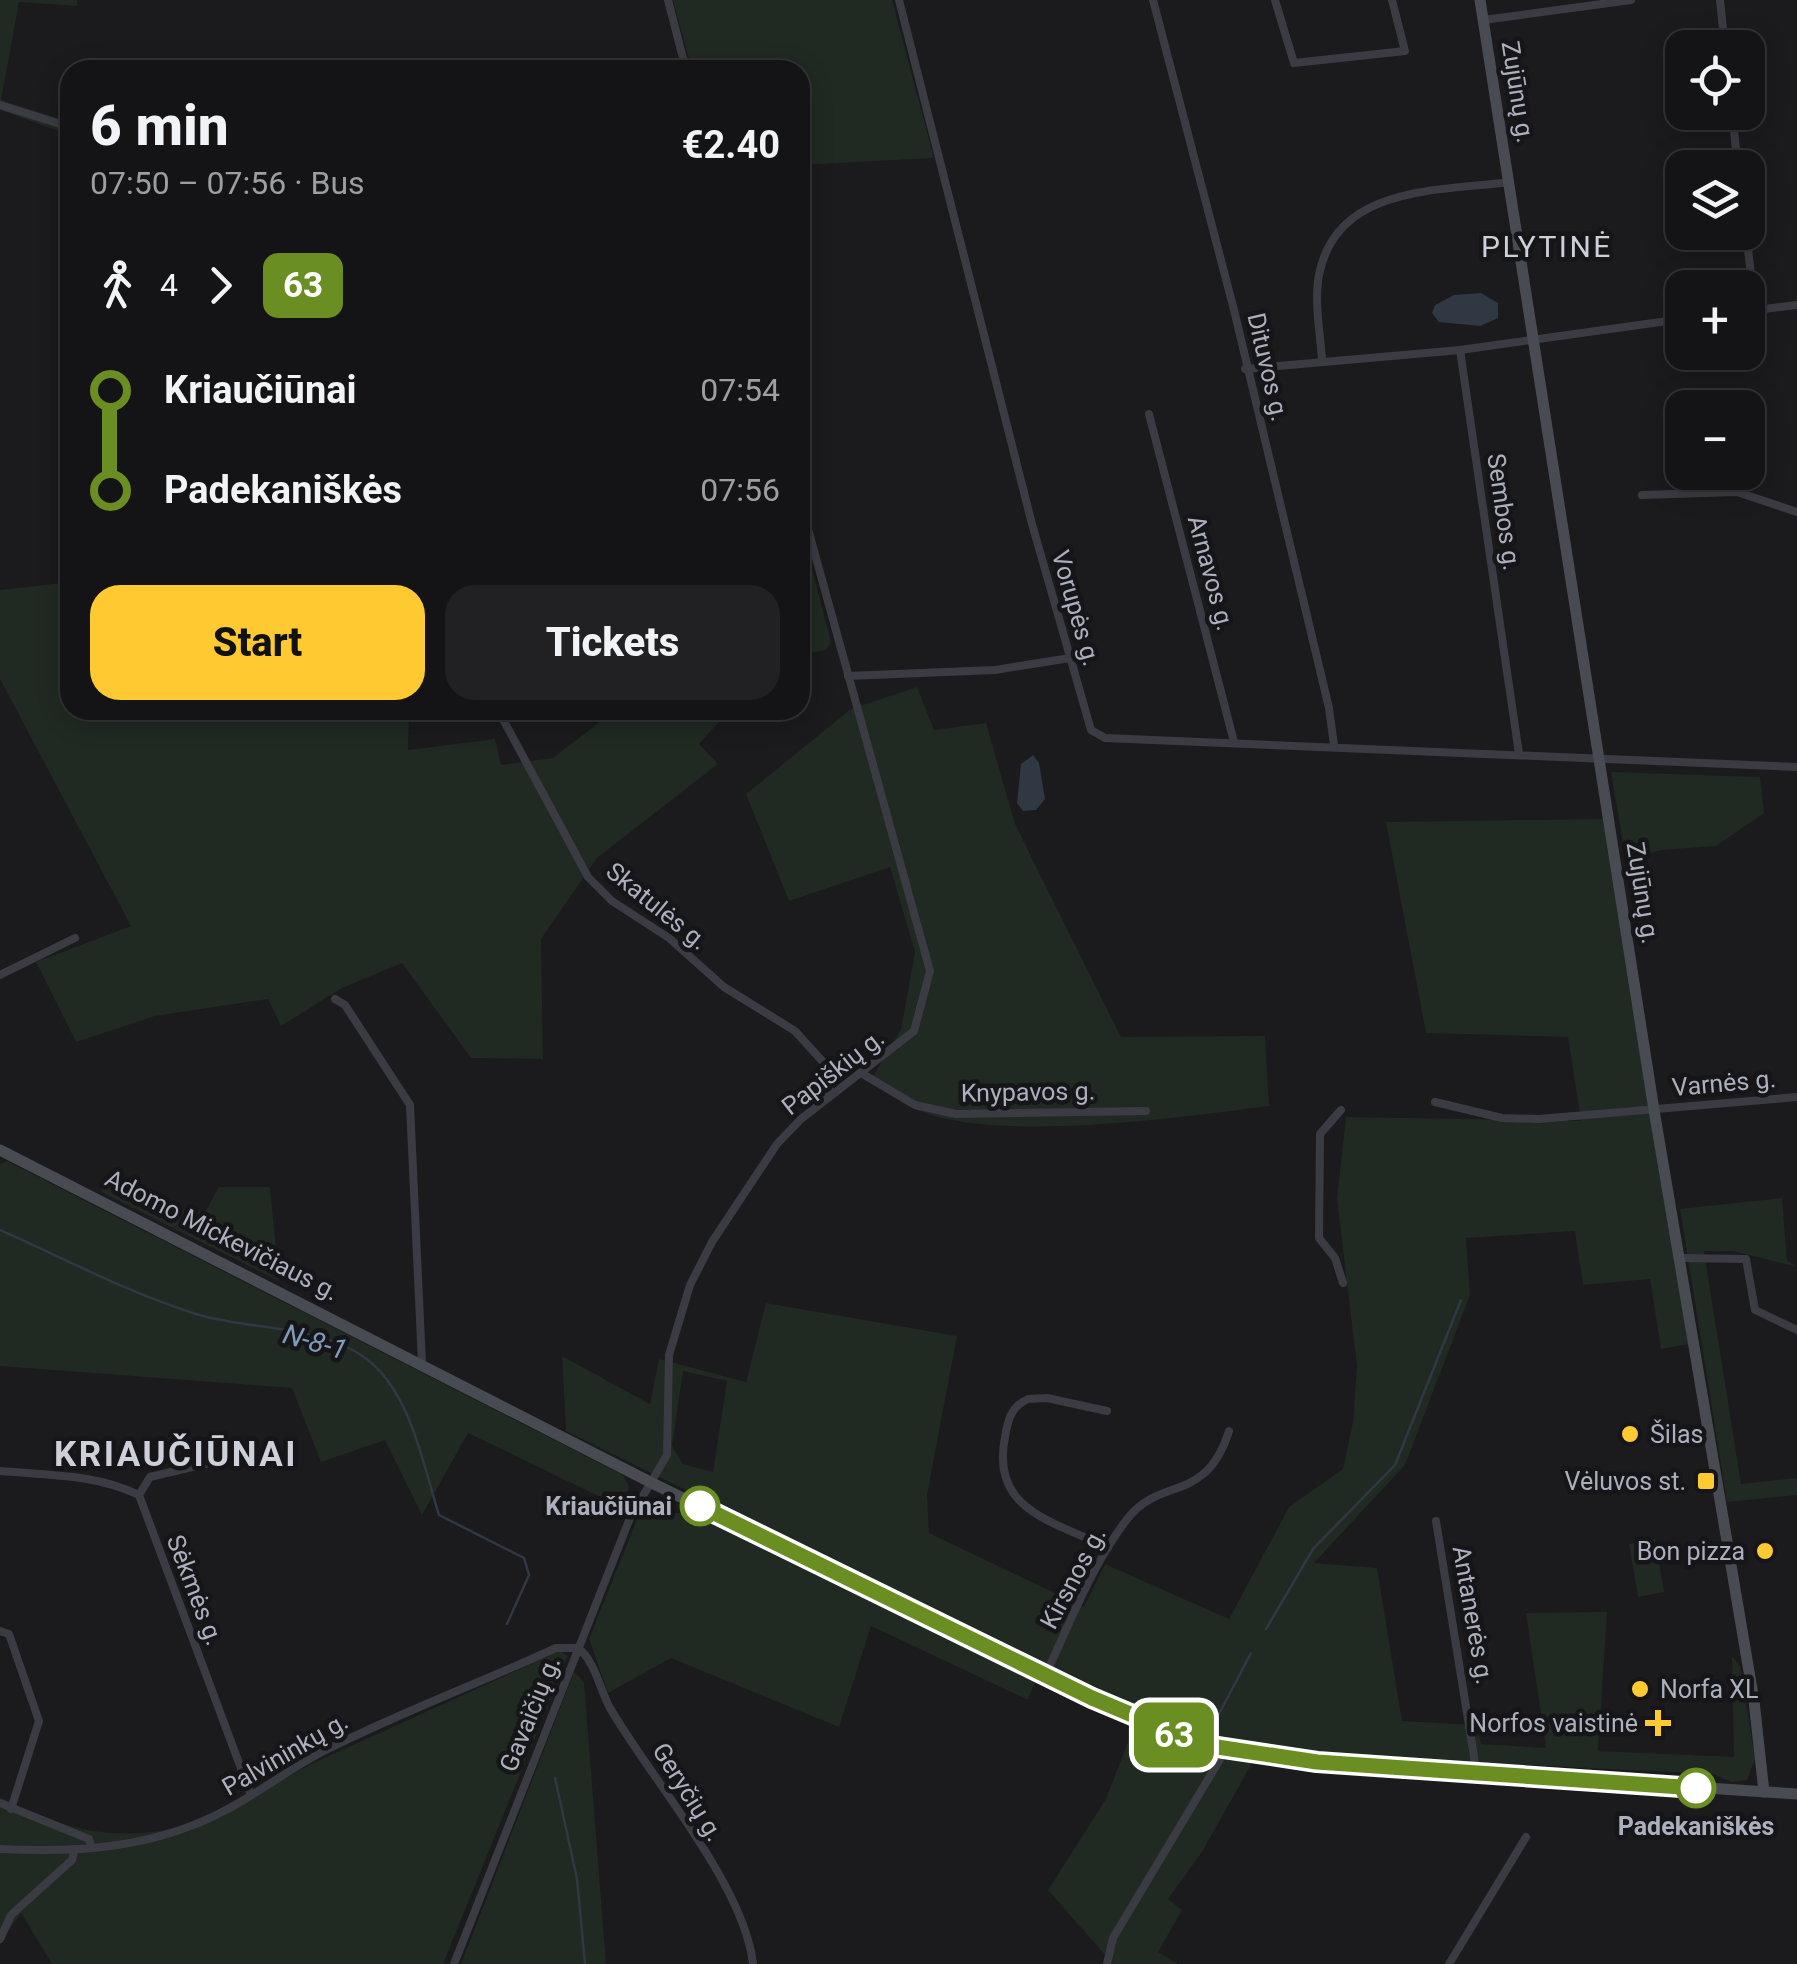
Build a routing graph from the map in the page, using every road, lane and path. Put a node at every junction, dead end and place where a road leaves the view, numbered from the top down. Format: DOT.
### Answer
graph roads {
  1 [pos="668,0"];
  2 [pos="899,0"];
  3 [pos="1153,0"];
  4 [pos="1275,0"];
  5 [pos="1392,0"];
  6 [pos="1480,0"];
  7 [pos="1631,0"];
  8 [pos="1720,0"];
  9 [pos="1484,20"];
  10 [pos="1723,30"];
  11 [pos="683,60"];
  12 [pos="0,105"];
  13 [pos="60,124"];
  14 [pos="1510,182"];
  15 [pos="1797,305"];
  16 [pos="1765,309"];
  17 [pos="1665,321"];
  18 [pos="1534,338"];
  19 [pos="1460,350"];
  20 [pos="1322,359"];
  21 [pos="1246,369"];
  22 [pos="1150,414"];
  23 [pos="1642,495"];
  24 [pos="1797,512"];
  25 [pos="810,537"];
  26 [pos="1070,658"];
  27 [pos="848,676"];
  28 [pos="503,720"];
  29 [pos="1234,742"];
  30 [pos="1334,745"];
  31 [pos="1519,754"];
  32 [pos="1599,758"];
  33 [pos="1797,767"];
  34 [pos="74,938"];
  35 [pos="0,974"];
  36 [pos="335,999"];
  37 [pos="861,1073"];
  38 [pos="829,1094"];
  39 [pos="1797,1097"];
  40 [pos="1435,1102"];
  41 [pos="1342,1110"];
  42 [pos="1654,1110"];
  43 [pos="1146,1111"];
  44 [pos="0,1150"];
  45 [pos="1679,1258"];
  46 [pos="1344,1283"];
  47 [pos="1797,1330"];
  48 [pos="422,1363"];
  49 [pos="1108,1410"];
  50 [pos="1229,1431"];
  51 [pos="230,1458"];
  52 [pos="0,1471"];
  53 [pos="654,1484"];
  54 [pos="138,1495"];
  55 [pos="1436,1521"];
  56 [pos="1108,1548"];
  57 [pos="0,1631"];
  58 [pos="578,1648"];
  59 [pos="1045,1676"];
  60 [pos="1225,1751"];
  61 [pos="1478,1774"];
  62 [pos="1764,1792"];
  63 [pos="1797,1794"];
  64 [pos="251,1795"];
  65 [pos="0,1803"];
  66 [pos="11,1809"];
  67 [pos="1526,1836"];
  68 [pos="92,1848"];
  69 [pos="0,1849"];
  70 [pos="75,1849"];
  71 [pos="0,1939"];
  72 [pos="454,1964"];
  73 [pos="753,1964"];
  74 [pos="1107,1964"];
  75 [pos="1450,1964"];
  1 -- 11 [label="street"];
  2 -- 26 [label="street, Vorupės g."];
  3 -- 21 [label="street, Dituvos g."];
  4 -- 5 [label="street"];
  6 -- 9 [label="main road, Zujūnų g."];
  7 -- 9 [label="street"];
  8 -- 10 [label="street"];
  9 -- 14 [label="main road, Zujūnų g."];
  12 -- 13 [label="street"];
  14 -- 18 [label="main road, Zujūnų g."];
  14 -- 20 [label="street"];
  15 -- 16 [label="street"];
  17 -- 18 [label="street"];
  18 -- 19 [label="street"];
  18 -- 32 [label="main road, Zujūnų g."];
  19 -- 20 [label="street"];
  19 -- 31 [label="street, Sembos g."];
  20 -- 21 [label="street"];
  21 -- 30 [label="street, Dituvos g."];
  22 -- 29 [label="street, Arnavos g."];
  23 -- 24 [label="street"];
  25 -- 27 [label="street, Papiškių g."];
  26 -- 27 [label="street"];
  26 -- 29 [label="street, Vorupės g."];
  27 -- 37 [label="street, Papiškių g."];
  28 -- 38 [label="street, Skatulės g."];
  29 -- 30 [label="street, Vorupės g."];
  30 -- 31 [label="street, Vorupės g."];
  31 -- 32 [label="street, Vorupės g."];
  32 -- 33 [label="street, Vorupės g."];
  32 -- 42 [label="main road, Zujūnų g."];
  34 -- 35 [label="street"];
  36 -- 48 [label="street"];
  37 -- 38 [label="street, Papiškių g."];
  37 -- 43 [label="street, Knypavos g."];
  38 -- 53 [label="street, Papiškių g."];
  39 -- 42 [label="street, Varnės g."];
  40 -- 42 [label="street"];
  41 -- 46 [label="street"];
  42 -- 45 [label="main road, Zujūnų g."];
  44 -- 48 [label="main road, Adomo Mickevičiaus g."];
  45 -- 47 [label="street"];
  45 -- 62 [label="main road, Zujūnų g."];
  48 -- 53 [label="main road, Adomo Mickevičiaus g."];
  49 -- 56 [label="street"];
  50 -- 56 [label="street, Kirsnos g."];
  51 -- 54 [label="street"];
  52 -- 54 [label="street"];
  53 -- 58 [label="street, Gavaičių g."];
  53 -- 59 [label="main road, Adomo Mickevičiaus g."];
  54 -- 64 [label="street, Sėkmės g."];
  55 -- 61 [label="street, Antanerės g."];
  56 -- 59 [label="street, Kirsnos g."];
  57 -- 66 [label="street"];
  58 -- 64 [label="street, Palvininkų g."];
  58 -- 72 [label="street, Gavaičių g."];
  58 -- 73 [label="street, Geryčių g."];
  59 -- 60 [label="main road, Adomo Mickevičiaus g."];
  60 -- 61 [label="main road, Adomo Mickevičiaus g."];
  60 -- 74 [label="street"];
  61 -- 62 [label="main road, Adomo Mickevičiaus g."];
  62 -- 63 [label="main road, Adomo Mickevičiaus g."];
  64 -- 68 [label="street, Palvininkų g."];
  65 -- 66 [label="street"];
  66 -- 68 [label="street"];
  67 -- 75 [label="street"];
  68 -- 70 [label="street, Palvininkų g."];
  69 -- 70 [label="street, Palvininkų g."];
  70 -- 71 [label="street"];
}
